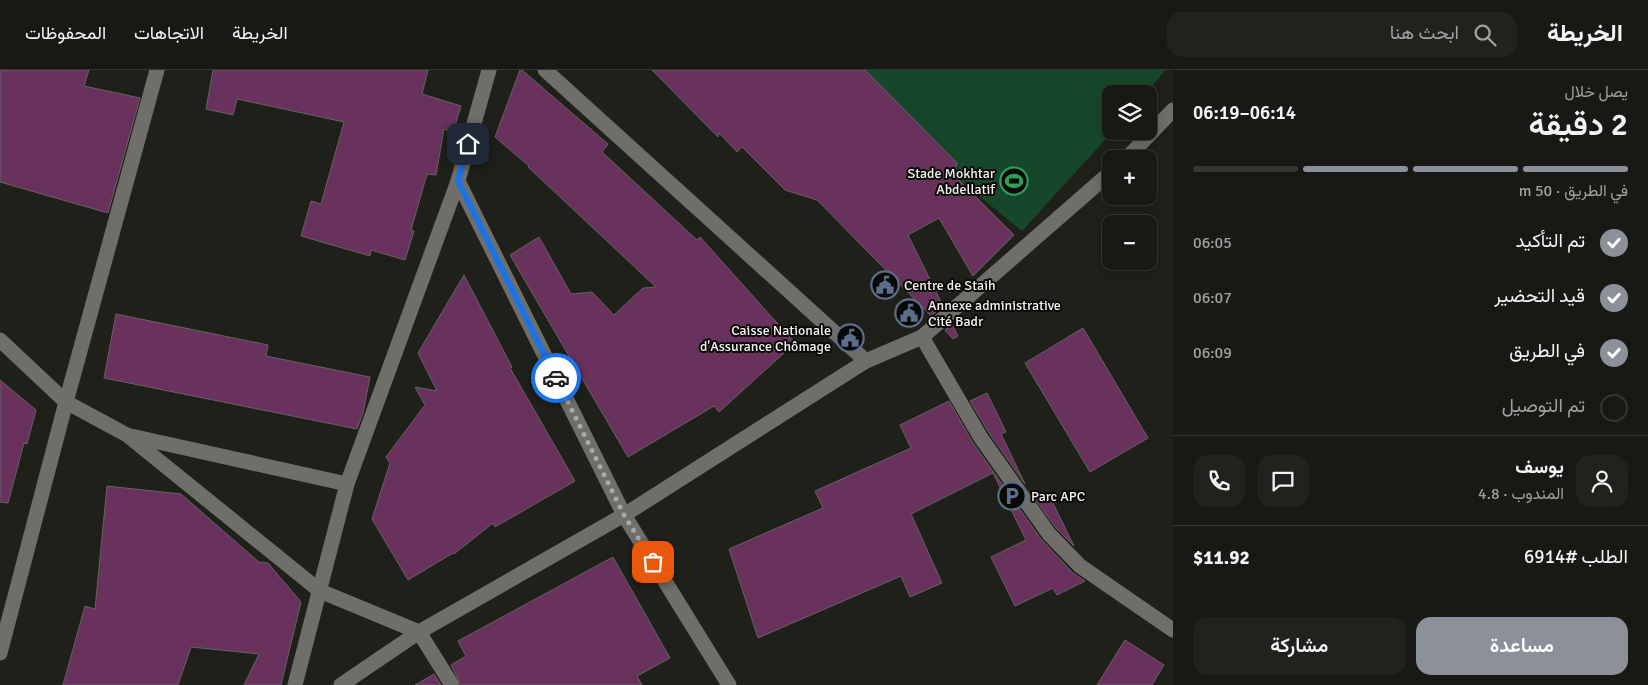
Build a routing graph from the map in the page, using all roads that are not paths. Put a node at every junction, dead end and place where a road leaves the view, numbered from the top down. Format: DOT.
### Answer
graph roads {
  1 [pos="157,70"];
  2 [pos="489,70"];
  3 [pos="545,70"];
  4 [pos="1173,110"];
  5 [pos="1135,150"];
  6 [pos="1102,180"];
  7 [pos="458,181"];
  8 [pos="922,337"];
  9 [pos="0,340"];
  10 [pos="866,362"];
  11 [pos="66,402"];
  12 [pos="127,435"];
  13 [pos="347,484"];
  14 [pos="624,515"];
  15 [pos="320,591"];
  16 [pos="1173,630"];
  17 [pos="419,632"];
  18 [pos="0,653"];
  19 [pos="295,685"];
  20 [pos="341,685"];
  21 [pos="452,685"];
  22 [pos="729,685"];
  1 -- 11 [label="street"];
  2 -- 7 [label="street"];
  3 -- 10 [label="street"];
  4 -- 5 [label="street"];
  6 -- 8 [label="street"];
  7 -- 13 [label="street"];
  7 -- 14 [label="street"];
  8 -- 10 [label="street"];
  8 -- 16 [label="street"];
  9 -- 11 [label="street"];
  10 -- 14 [label="street"];
  11 -- 12 [label="street"];
  11 -- 18 [label="street"];
  12 -- 13 [label="street"];
  12 -- 15 [label="street"];
  13 -- 15 [label="street"];
  14 -- 17 [label="street"];
  14 -- 22 [label="street"];
  15 -- 17 [label="street"];
  15 -- 19 [label="street"];
  17 -- 20 [label="street"];
  17 -- 21 [label="street"];
}
